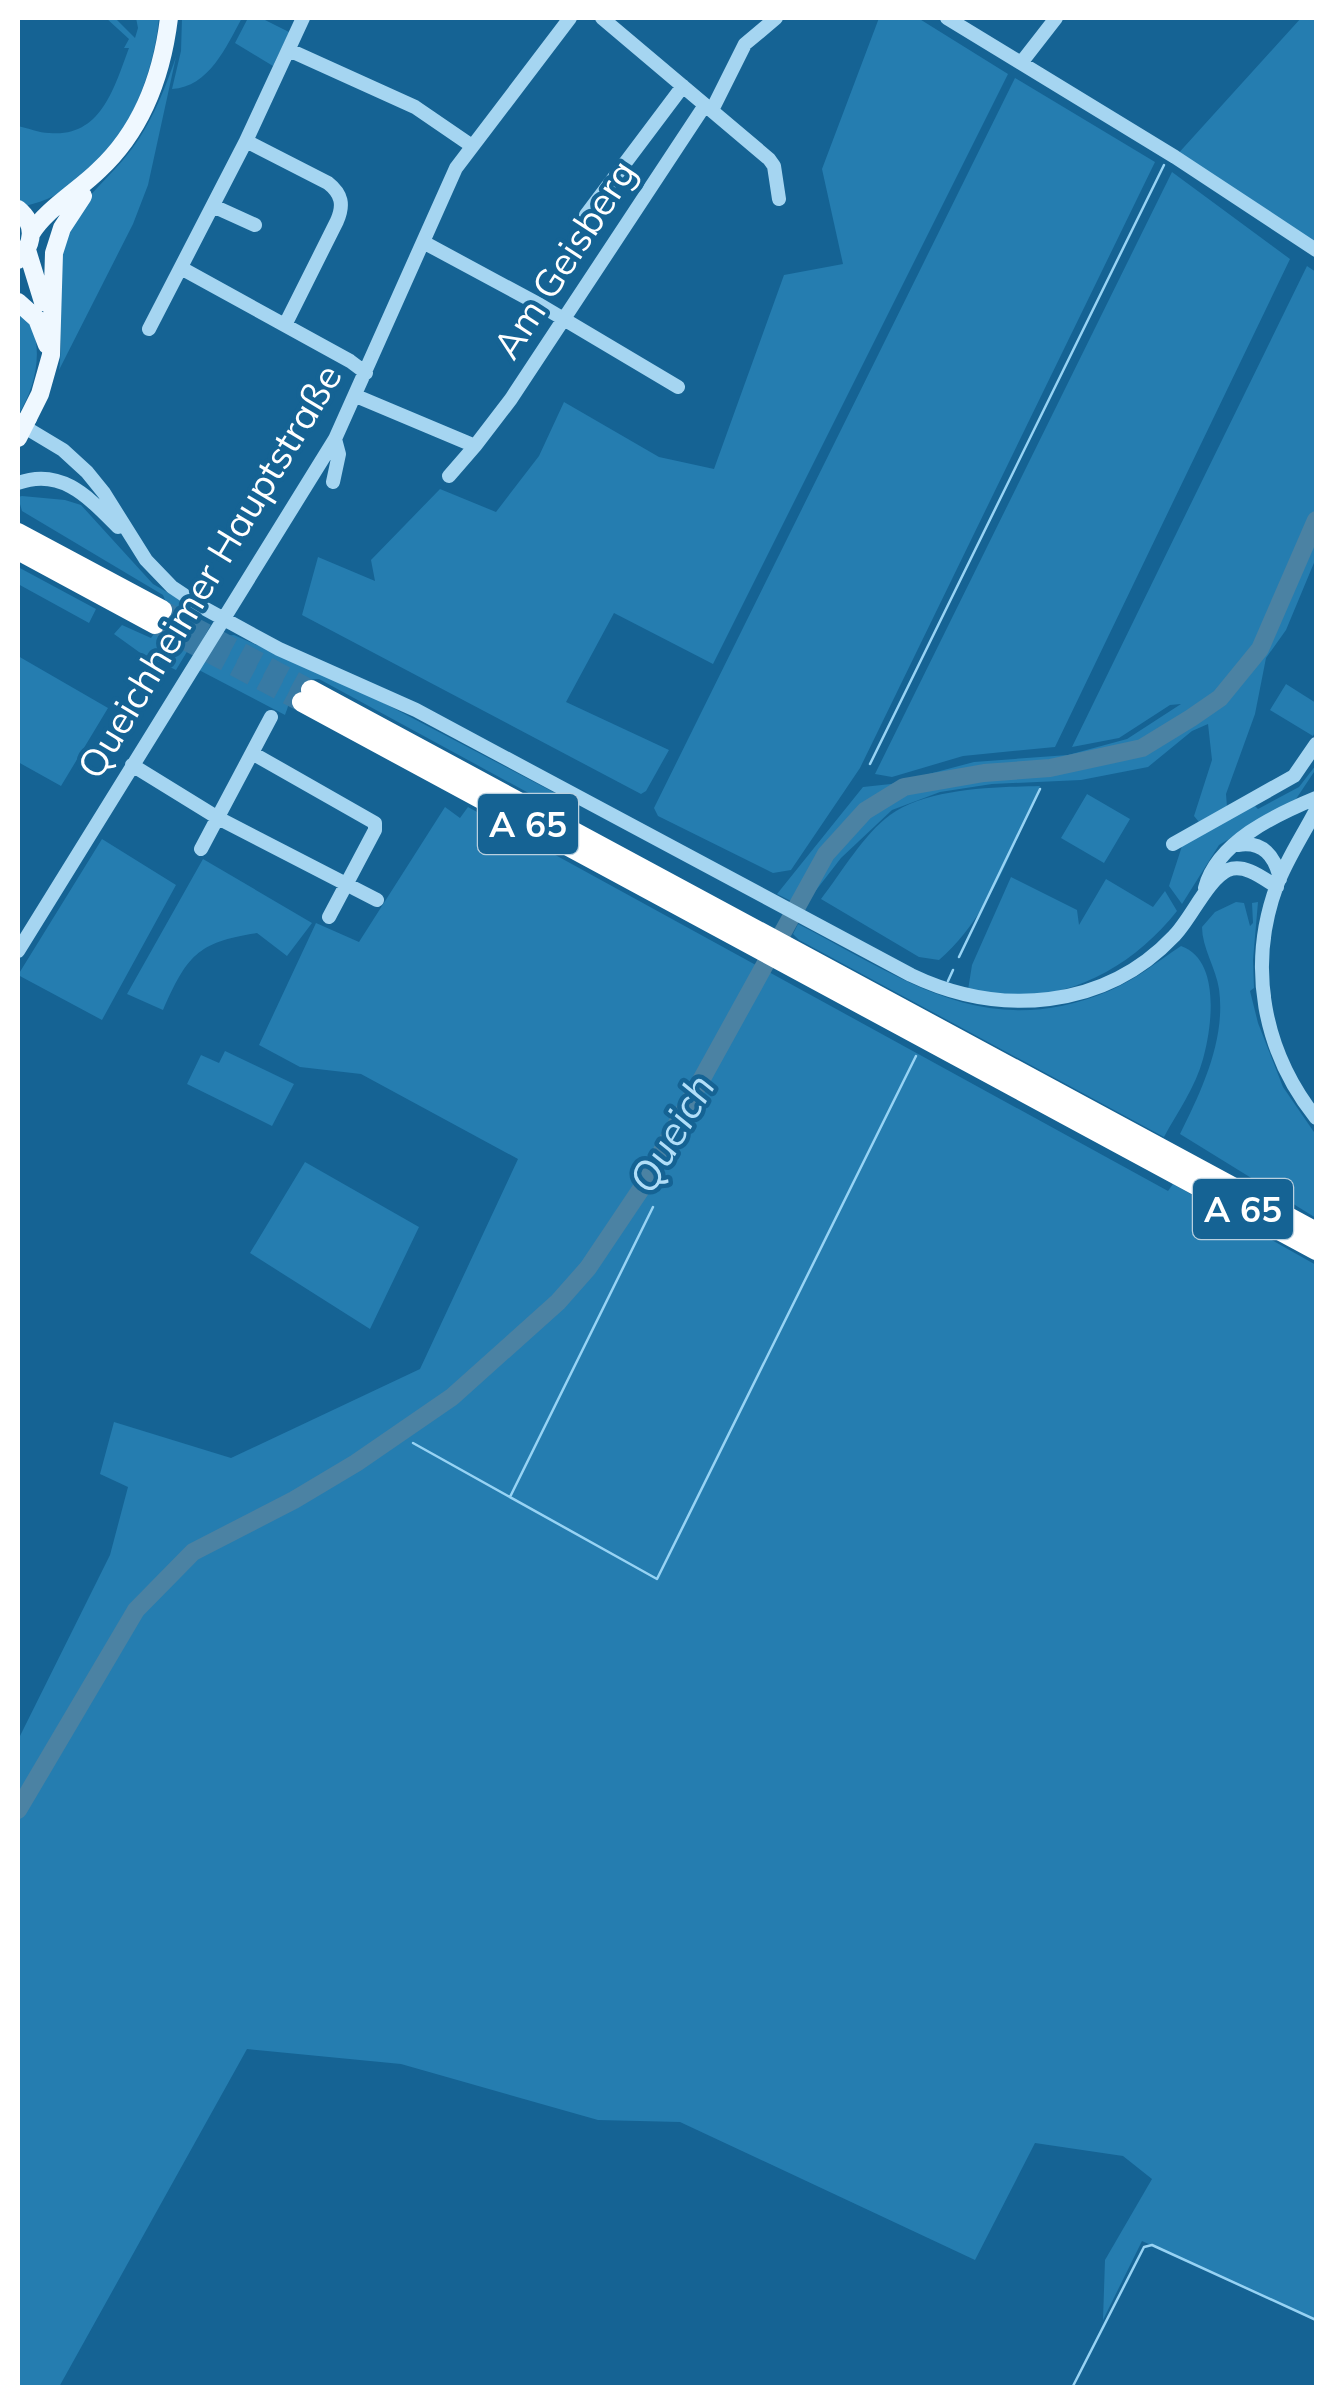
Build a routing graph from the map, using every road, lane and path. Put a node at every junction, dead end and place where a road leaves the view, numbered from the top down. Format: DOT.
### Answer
graph roads {
  1 [pos="169,18"];
  2 [pos="303,18"];
  3 [pos="570,18"];
  4 [pos="602,18"];
  5 [pos="776,18"];
  6 [pos="947,18"];
  7 [pos="1056,18"];
  8 [pos="288,50"];
  9 [pos="1021,63"];
  10 [pos="683,86"];
  11 [pos="708,108"];
  12 [pos="246,140"];
  13 [pos="472,146"];
  14 [pos="100,170"];
  15 [pos="73,192"];
  16 [pos="780,199"];
  17 [pos="214,206"];
  18 [pos="19,210"];
  19 [pos="586,215"];
  20 [pos="255,225"];
  21 [pos="423,242"];
  22 [pos="25,248"];
  23 [pos="1316,250"];
  24 [pos="181,268"];
  25 [pos="18,272"];
  26 [pos="18,302"];
  27 [pos="46,307"];
  28 [pos="563,319"];
  29 [pos="285,325"];
  30 [pos="148,329"];
  31 [pos="50,355"];
  32 [pos="366,374"];
  33 [pos="678,387"];
  34 [pos="356,396"];
  35 [pos="23,420"];
  36 [pos="18,438"];
  37 [pos="335,439"];
  38 [pos="475,446"];
  39 [pos="449,476"];
  40 [pos="333,482"];
  41 [pos="18,483"];
  42 [pos="18,533"];
  43 [pos="133,542"];
  44 [pos="18,550"];
  45 [pos="222,620"];
  46 [pos="306,696"];
  47 [pos="271,717"];
  48 [pos="1316,744"];
  49 [pos="252,754"];
  50 [pos="132,765"];
  51 [pos="1316,798"];
  52 [pos="1316,810"];
  53 [pos="218,818"];
  54 [pos="1173,844"];
  55 [pos="1237,845"];
  56 [pos="201,849"];
  57 [pos="1278,883"];
  58 [pos="346,884"];
  59 [pos="1202,899"];
  60 [pos="377,900"];
  61 [pos="329,917"];
  62 [pos="18,951"];
  63 [pos="790,956"];
  64 [pos="1316,1118"];
  65 [pos="1316,1232"];
  66 [pos="1316,1250"];
  1 -- 14 [label="main road"];
  2 -- 8 [label="street"];
  3 -- 13 [label="street, Queichheimer Hauptstraße"];
  4 -- 10 [label="street"];
  5 -- 11 [label="street, Am Geisberg"];
  6 -- 9 [label="street"];
  7 -- 9 [label="street"];
  8 -- 12 [label="street"];
  8 -- 13 [label="street"];
  9 -- 23 [label="street"];
  10 -- 11 [label="street"];
  10 -- 19 [label="street"];
  11 -- 16 [label="street"];
  11 -- 28 [label="street, Am Geisberg"];
  12 -- 17 [label="street"];
  12 -- 29 [label="street"];
  13 -- 21 [label="street, Queichheimer Hauptstraße"];
  14 -- 15 [label="main road"];
  14 -- 27 [label="main road"];
  15 -- 18 [label="main road"];
  15 -- 22 [label="main road"];
  17 -- 20 [label="street"];
  17 -- 24 [label="street"];
  18 -- 22 [label="main road"];
  21 -- 28 [label="street"];
  21 -- 32 [label="street, Queichheimer Hauptstraße"];
  22 -- 27 [label="main road"];
  24 -- 29 [label="street"];
  24 -- 30 [label="street"];
  25 -- 27 [label="main road"];
  26 -- 31 [label="main road"];
  27 -- 31 [label="main road"];
  28 -- 33 [label="street"];
  28 -- 38 [label="street, Am Geisberg"];
  29 -- 32 [label="street"];
  31 -- 35 [label="main road"];
  32 -- 34 [label="street, Queichheimer Hauptstraße"];
  34 -- 37 [label="street, Queichheimer Hauptstraße"];
  34 -- 38 [label="street"];
  35 -- 36 [label="main road, bridge"];
  35 -- 43 [label="street"];
  37 -- 40 [label="street"];
  37 -- 45 [label="street, Queichheimer Hauptstraße"];
  38 -- 39 [label="street, Am Geisberg"];
  41 -- 43 [label="street"];
  42 -- 44 [label="highway"];
  43 -- 45 [label="street"];
  45 -- 50 [label="street, Queichheimer Hauptstraße"];
  45 -- 59 [label="street"];
  46 -- 63 [label="highway, A 65"];
  47 -- 49 [label="street"];
  48 -- 54 [label="street"];
  49 -- 53 [label="street"];
  49 -- 58 [label="street"];
  50 -- 53 [label="street"];
  50 -- 62 [label="street, Queichheimer Hauptstraße"];
  51 -- 55 [label="street"];
  52 -- 57 [label="street"];
  53 -- 56 [label="street"];
  53 -- 58 [label="street"];
  55 -- 57 [label="street"];
  55 -- 59 [label="street"];
  57 -- 59 [label="street"];
  57 -- 64 [label="street"];
  58 -- 60 [label="street"];
  58 -- 61 [label="street"];
  63 -- 65 [label="highway, A 65"];
  63 -- 66 [label="highway, A 65"];
}
